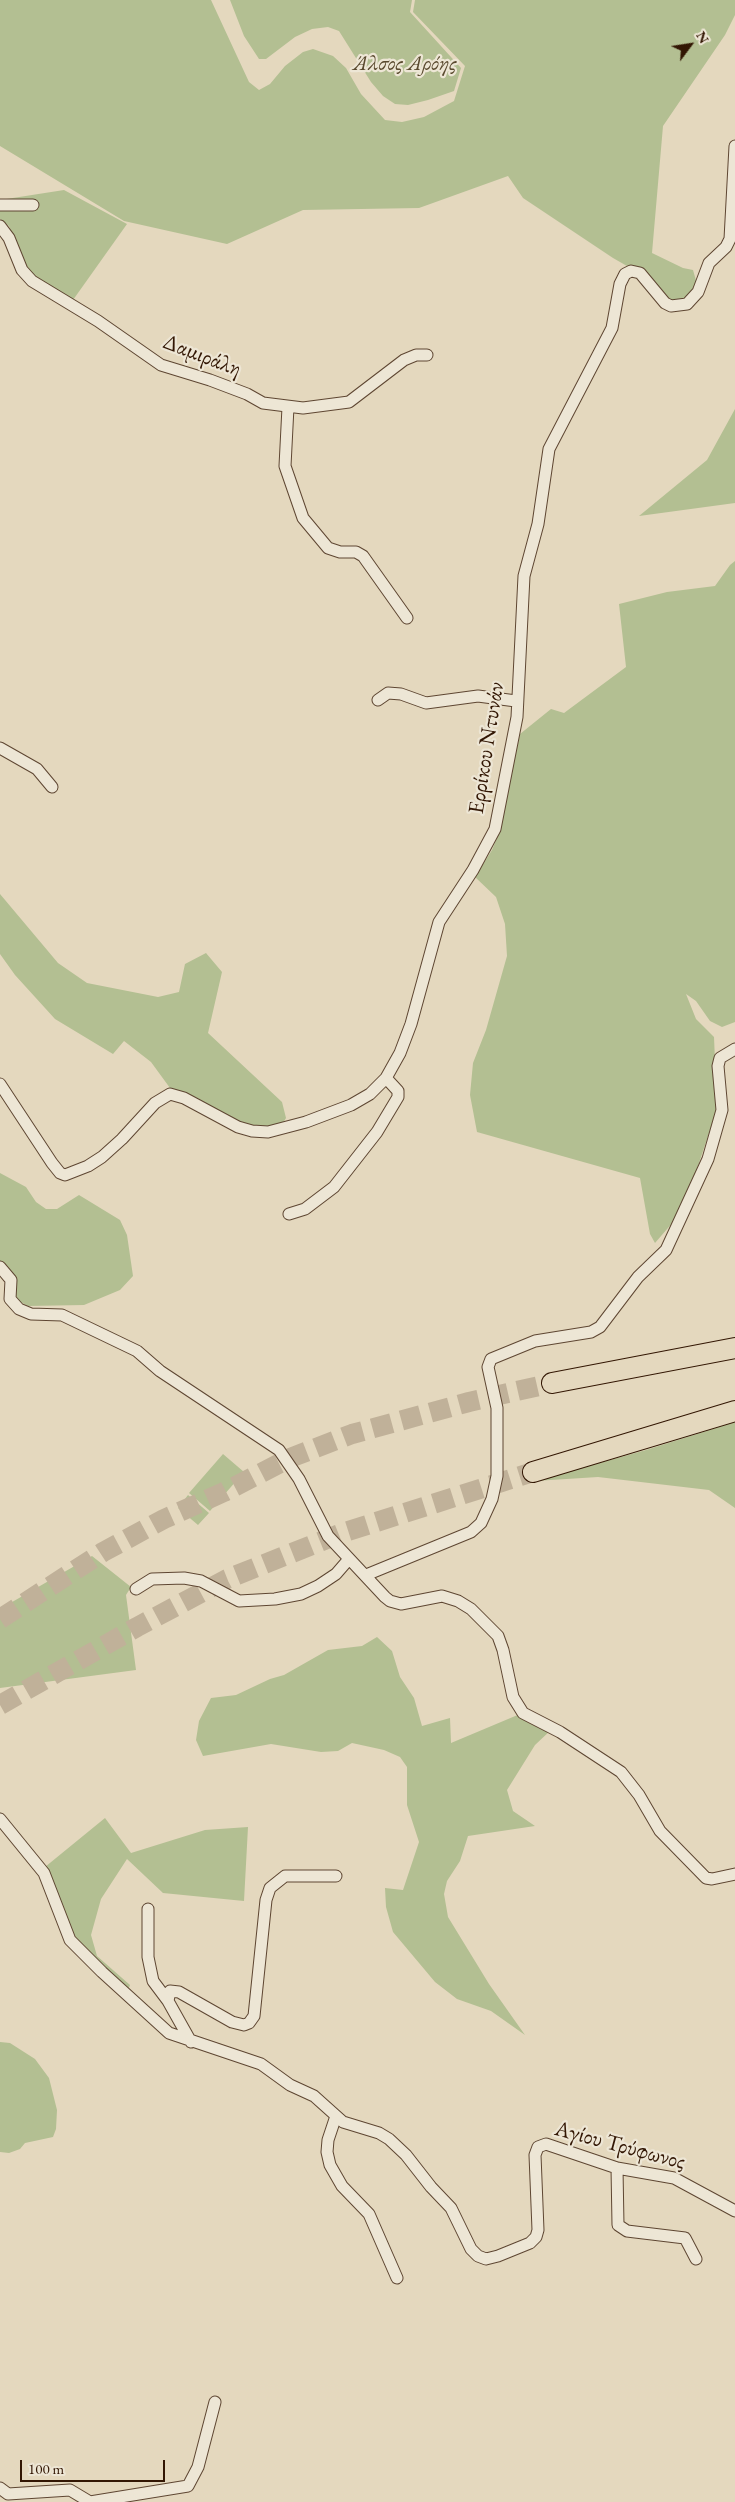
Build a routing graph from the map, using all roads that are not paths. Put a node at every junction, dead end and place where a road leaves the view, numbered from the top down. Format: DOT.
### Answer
graph roads {
  1 [pos="735,146"];
  2 [pos="0,205"];
  3 [pos="32,205"];
  4 [pos="0,226"];
  5 [pos="427,355"];
  6 [pos="288,407"];
  7 [pos="407,618"];
  8 [pos="378,700"];
  9 [pos="516,701"];
  10 [pos="0,748"];
  11 [pos="52,787"];
  12 [pos="735,1049"];
  13 [pos="386,1078"];
  14 [pos="0,1084"];
  15 [pos="289,1214"];
  16 [pos="0,1267"];
  17 [pos="735,1348"];
  18 [pos="552,1383"];
  19 [pos="735,1411"];
  20 [pos="533,1472"];
  21 [pos="349,1559"];
  22 [pos="366,1575"];
  23 [pos="136,1589"];
  24 [pos="0,1819"];
  25 [pos="735,1874"];
  26 [pos="336,1876"];
  27 [pos="148,1909"];
  28 [pos="168,2001"];
  29 [pos="191,2042"];
  30 [pos="336,2116"];
  31 [pos="617,2168"];
  32 [pos="735,2211"];
  33 [pos="696,2259"];
  34 [pos="397,2278"];
  35 [pos="215,2402"];
  36 [pos="0,2488"];
  1 -- 9 [label="street, Ερρίκου Ντυνάν"];
  2 -- 3 [label="street"];
  4 -- 6 [label="street, Δαμιράλη"];
  5 -- 6 [label="street, Δαμιράλη"];
  6 -- 7 [label="street"];
  8 -- 9 [label="street"];
  9 -- 13 [label="street, Ερρίκου Ντυνάν"];
  10 -- 11 [label="street"];
  12 -- 22 [label="street"];
  13 -- 14 [label="street, Ερρίκου Ντυνάν"];
  13 -- 15 [label="street"];
  16 -- 21 [label="street"];
  17 -- 18 [label="highway"];
  19 -- 20 [label="highway"];
  21 -- 22 [label="street"];
  21 -- 23 [label="street"];
  22 -- 25 [label="street"];
  24 -- 29 [label="street, Αγίου Τρύφωνος"];
  26 -- 28 [label="street"];
  27 -- 28 [label="street"];
  28 -- 29 [label="street"];
  29 -- 30 [label="street, Αγίου Τρύφωνος"];
  30 -- 31 [label="street, Αγίου Τρύφωνος"];
  30 -- 34 [label="street"];
  31 -- 32 [label="street, Αγίου Τρύφωνος"];
  31 -- 33 [label="street"];
  35 -- 36 [label="street"];
}
